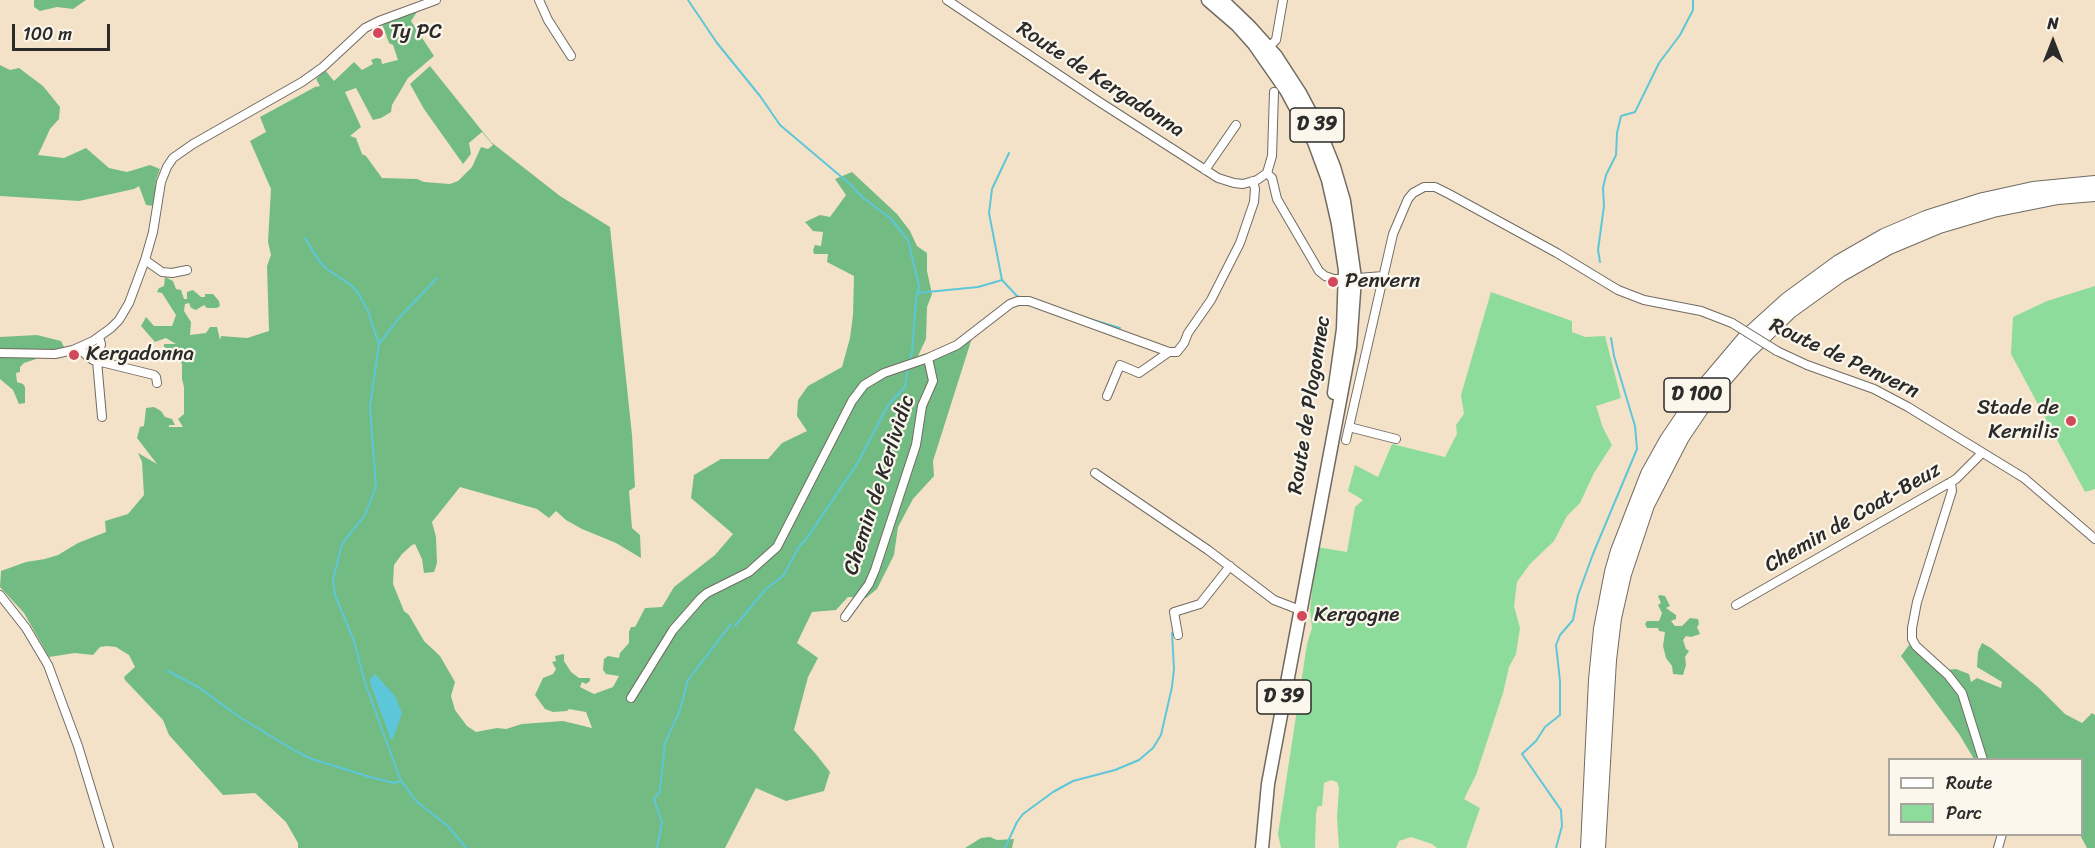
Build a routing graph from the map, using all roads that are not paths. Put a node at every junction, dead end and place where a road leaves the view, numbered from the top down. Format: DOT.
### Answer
graph roads {
  1 [pos="436,0"];
  2 [pos="539,0"];
  3 [pos="946,0"];
  4 [pos="1208,0"];
  5 [pos="1222,0"];
  6 [pos="1283,0"];
  7 [pos="1265,50"];
  8 [pos="571,56"];
  9 [pos="1274,92"];
  10 [pos="1236,125"];
  11 [pos="1205,170"];
  12 [pos="1267,173"];
  13 [pos="1252,182"];
  14 [pos="2095,183"];
  15 [pos="2095,194"];
  16 [pos="145,260"];
  17 [pos="187,270"];
  18 [pos="1383,276"];
  19 [pos="1350,279"];
  20 [pos="99,337"];
  21 [pos="79,348"];
  22 [pos="1169,352"];
  23 [pos="0,354"];
  24 [pos="928,358"];
  25 [pos="98,361"];
  26 [pos="157,383"];
  27 [pos="1107,396"];
  28 [pos="102,417"];
  29 [pos="1349,427"];
  30 [pos="1396,438"];
  31 [pos="1346,440"];
  32 [pos="1982,453"];
  33 [pos="1095,473"];
  34 [pos="1951,482"];
  35 [pos="2095,539"];
  36 [pos="1230,566"];
  37 [pos="0,595"];
  38 [pos="1736,605"];
  39 [pos="1300,610"];
  40 [pos="845,617"];
  41 [pos="1178,635"];
  42 [pos="631,698"];
  43 [pos="1603,740"];
  44 [pos="1983,758"];
  45 [pos="109,848"];
  46 [pos="1262,848"];
  47 [pos="1588,848"];
  48 [pos="1598,848"];
  49 [pos="1604,848"];
  1 -- 16 [label="street"];
  2 -- 8 [label="street"];
  3 -- 11 [label="street, Route de Kergadonna"];
  4 -- 7 [label="main road, Route de Plogonnec / D 39"];
  5 -- 7 [label="main road, Route de Plogonnec / D 39"];
  6 -- 7 [label="street"];
  7 -- 19 [label="main road, Route de Plogonnec / D 39"];
  9 -- 12 [label="street"];
  10 -- 11 [label="street"];
  11 -- 13 [label="street, Route de Kergadonna"];
  12 -- 13 [label="street"];
  12 -- 19 [label="street"];
  13 -- 22 [label="street"];
  14 -- 47 [label="highway, D 100"];
  15 -- 43 [label="highway, D 100"];
  16 -- 17 [label="street"];
  16 -- 20 [label="street"];
  18 -- 19 [label="street"];
  18 -- 29 [label="street, Route de Plogonnec"];
  18 -- 32 [label="street, Route de Penvern, bridge"];
  19 -- 39 [label="main road, Route de Plogonnec / D 39"];
  20 -- 21 [label="street"];
  20 -- 25 [label="street"];
  21 -- 23 [label="street"];
  21 -- 25 [label="street"];
  22 -- 24 [label="street, Chemin de Kerlividic"];
  22 -- 27 [label="street"];
  24 -- 40 [label="street, Chemin de Kerlividic"];
  24 -- 42 [label="street, Chemin de Kerlividic"];
  25 -- 26 [label="street"];
  25 -- 28 [label="street"];
  29 -- 30 [label="street, Route de Plogonnec"];
  29 -- 31 [label="street, Route de Plogonnec"];
  32 -- 34 [label="street, Chemin de Coat-Beuz"];
  32 -- 35 [label="street, Route de Penvern"];
  33 -- 36 [label="street"];
  34 -- 38 [label="street, Chemin de Coat-Beuz"];
  34 -- 44 [label="street"];
  36 -- 39 [label="street"];
  36 -- 41 [label="street"];
  37 -- 45 [label="street"];
  39 -- 46 [label="main road, Route de Plogonnec / D 39"];
  43 -- 48 [label="highway, D 100"];
  43 -- 49 [label="highway, D 100"];
}
